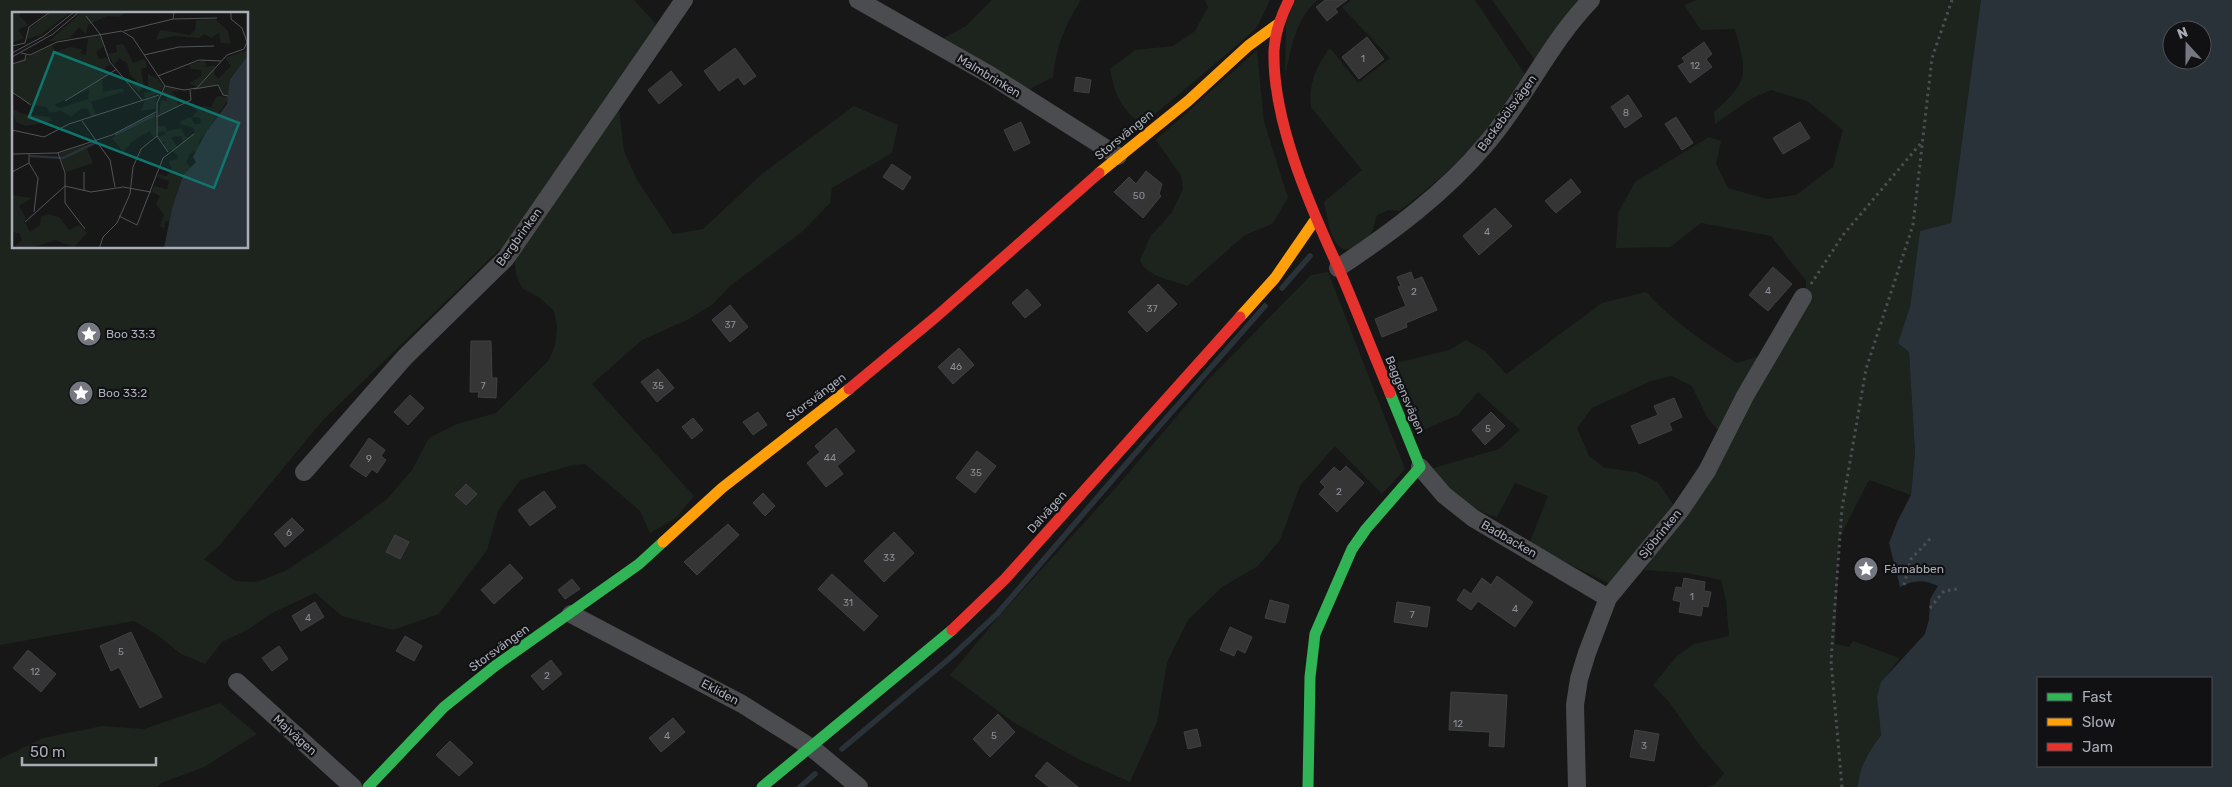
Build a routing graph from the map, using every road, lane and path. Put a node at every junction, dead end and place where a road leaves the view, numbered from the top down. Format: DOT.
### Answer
graph roads {
  1 [pos="684,0"];
  2 [pos="858,0"];
  3 [pos="1289,0"];
  4 [pos="1591,0"];
  5 [pos="1952,0"];
  6 [pos="1278,24"];
  7 [pos="1922,142"];
  8 [pos="1118,156"];
  9 [pos="1315,220"];
  10 [pos="1338,268"];
  11 [pos="1803,297"];
  12 [pos="1420,468"];
  13 [pos="304,472"];
  14 [pos="1930,539"];
  15 [pos="1904,585"];
  16 [pos="1957,589"];
  17 [pos="1608,598"];
  18 [pos="1930,608"];
  19 [pos="571,614"];
  20 [pos="237,682"];
  21 [pos="812,748"];
  22 [pos="353,787"];
  23 [pos="368,787"];
  24 [pos="762,787"];
  25 [pos="859,787"];
  26 [pos="1308,787"];
  27 [pos="1577,787"];
  28 [pos="1842,787"];
  1 -- 13 [label="street, Bergbrinken"];
  2 -- 8 [label="street, Malmbrinken"];
  3 -- 6 [label="street, Baggensvägen"];
  4 -- 10 [label="street, Backebölsvägen"];
  5 -- 7 [label="path"];
  6 -- 8 [label="street, Storsvängen"];
  6 -- 9 [label="street, Baggensvägen"];
  7 -- 11 [label="path"];
  7 -- 28 [label="path"];
  8 -- 19 [label="street, Storsvängen"];
  9 -- 10 [label="street, Baggensvägen"];
  9 -- 21 [label="street, Dalvägen"];
  10 -- 12 [label="street, Baggensvägen"];
  11 -- 17 [label="street, Sjöbrinken"];
  12 -- 17 [label="street, Badbacken"];
  12 -- 26 [label="street"];
  14 -- 15 [label="path"];
  16 -- 18 [label="path"];
  17 -- 27 [label="street, Sjöbrinken"];
  19 -- 21 [label="street, Ekliden"];
  19 -- 23 [label="street, Storsvängen"];
  20 -- 22 [label="street, Majvägen"];
  21 -- 24 [label="street, Dalvägen"];
  21 -- 25 [label="street, Ekliden"];
}
